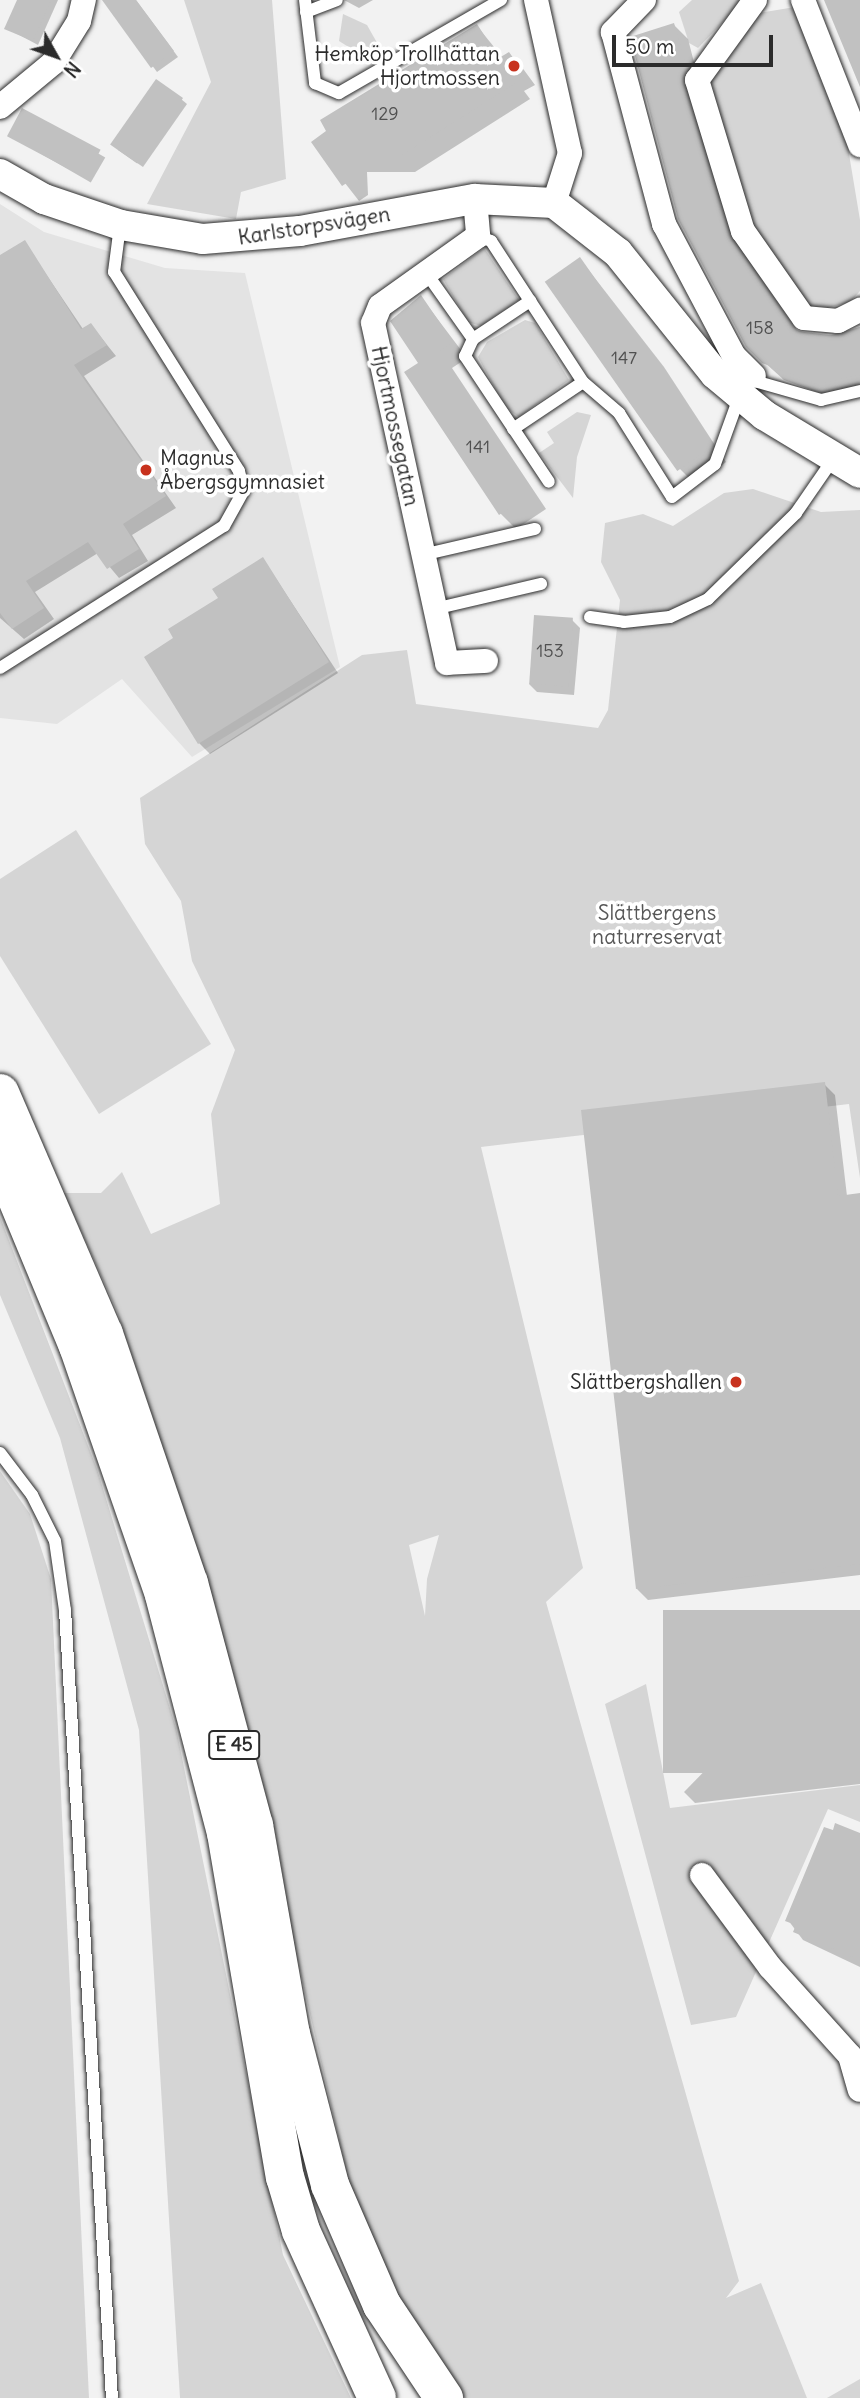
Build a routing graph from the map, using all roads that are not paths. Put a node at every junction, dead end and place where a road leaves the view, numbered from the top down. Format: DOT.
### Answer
graph roads {
  1 [pos="84,0"];
  2 [pos="337,0"];
  3 [pos="501,0"];
  4 [pos="536,0"];
  5 [pos="644,0"];
  6 [pos="755,0"];
  7 [pos="803,0"];
  8 [pos="306,6"];
  9 [pos="0,107"];
  10 [pos="860,145"];
  11 [pos="0,174"];
  12 [pos="475,199"];
  13 [pos="554,203"];
  14 [pos="121,225"];
  15 [pos="478,236"];
  16 [pos="427,274"];
  17 [pos="530,301"];
  18 [pos="860,310"];
  19 [pos="473,339"];
  20 [pos="583,382"];
  21 [pos="747,386"];
  22 [pos="860,391"];
  23 [pos="513,429"];
  24 [pos="834,458"];
  25 [pos="860,473"];
  26 [pos="549,482"];
  27 [pos="535,529"];
  28 [pos="422,555"];
  29 [pos="541,584"];
  30 [pos="433,609"];
  31 [pos="590,617"];
  32 [pos="486,661"];
  33 [pos="0,668"];
  34 [pos="0,1093"];
  35 [pos="0,1158"];
  36 [pos="0,1453"];
  37 [pos="702,1875"];
  38 [pos="860,2090"];
  39 [pos="112,2398"];
  40 [pos="377,2398"];
  41 [pos="444,2398"];
  1 -- 9 [label="street"];
  2 -- 8 [label="lane"];
  3 -- 8 [label="lane"];
  4 -- 13 [label="street"];
  5 -- 21 [label="street"];
  6 -- 18 [label="street"];
  7 -- 10 [label="street"];
  11 -- 14 [label="street, Karlstorpsvägen"];
  12 -- 13 [label="street, Karlstorpsvägen"];
  12 -- 14 [label="street, Karlstorpsvägen"];
  12 -- 15 [label="street"];
  13 -- 21 [label="street"];
  14 -- 33 [label="lane"];
  15 -- 16 [label="street, Hjortmossegatan"];
  15 -- 17 [label="lane"];
  16 -- 19 [label="lane"];
  16 -- 28 [label="street, Hjortmossegatan"];
  17 -- 19 [label="lane"];
  17 -- 20 [label="lane"];
  19 -- 23 [label="lane"];
  20 -- 21 [label="lane"];
  20 -- 23 [label="lane"];
  21 -- 22 [label="lane"];
  21 -- 24 [label="street"];
  23 -- 26 [label="lane"];
  24 -- 25 [label="street"];
  24 -- 31 [label="lane"];
  27 -- 28 [label="lane"];
  28 -- 30 [label="street, Hjortmossegatan"];
  29 -- 30 [label="lane"];
  30 -- 32 [label="street, Hjortmossegatan"];
  34 -- 41 [label="highway, E 45"];
  35 -- 40 [label="highway, E 45"];
  36 -- 39 [label="lane"];
  37 -- 38 [label="street"];
}
